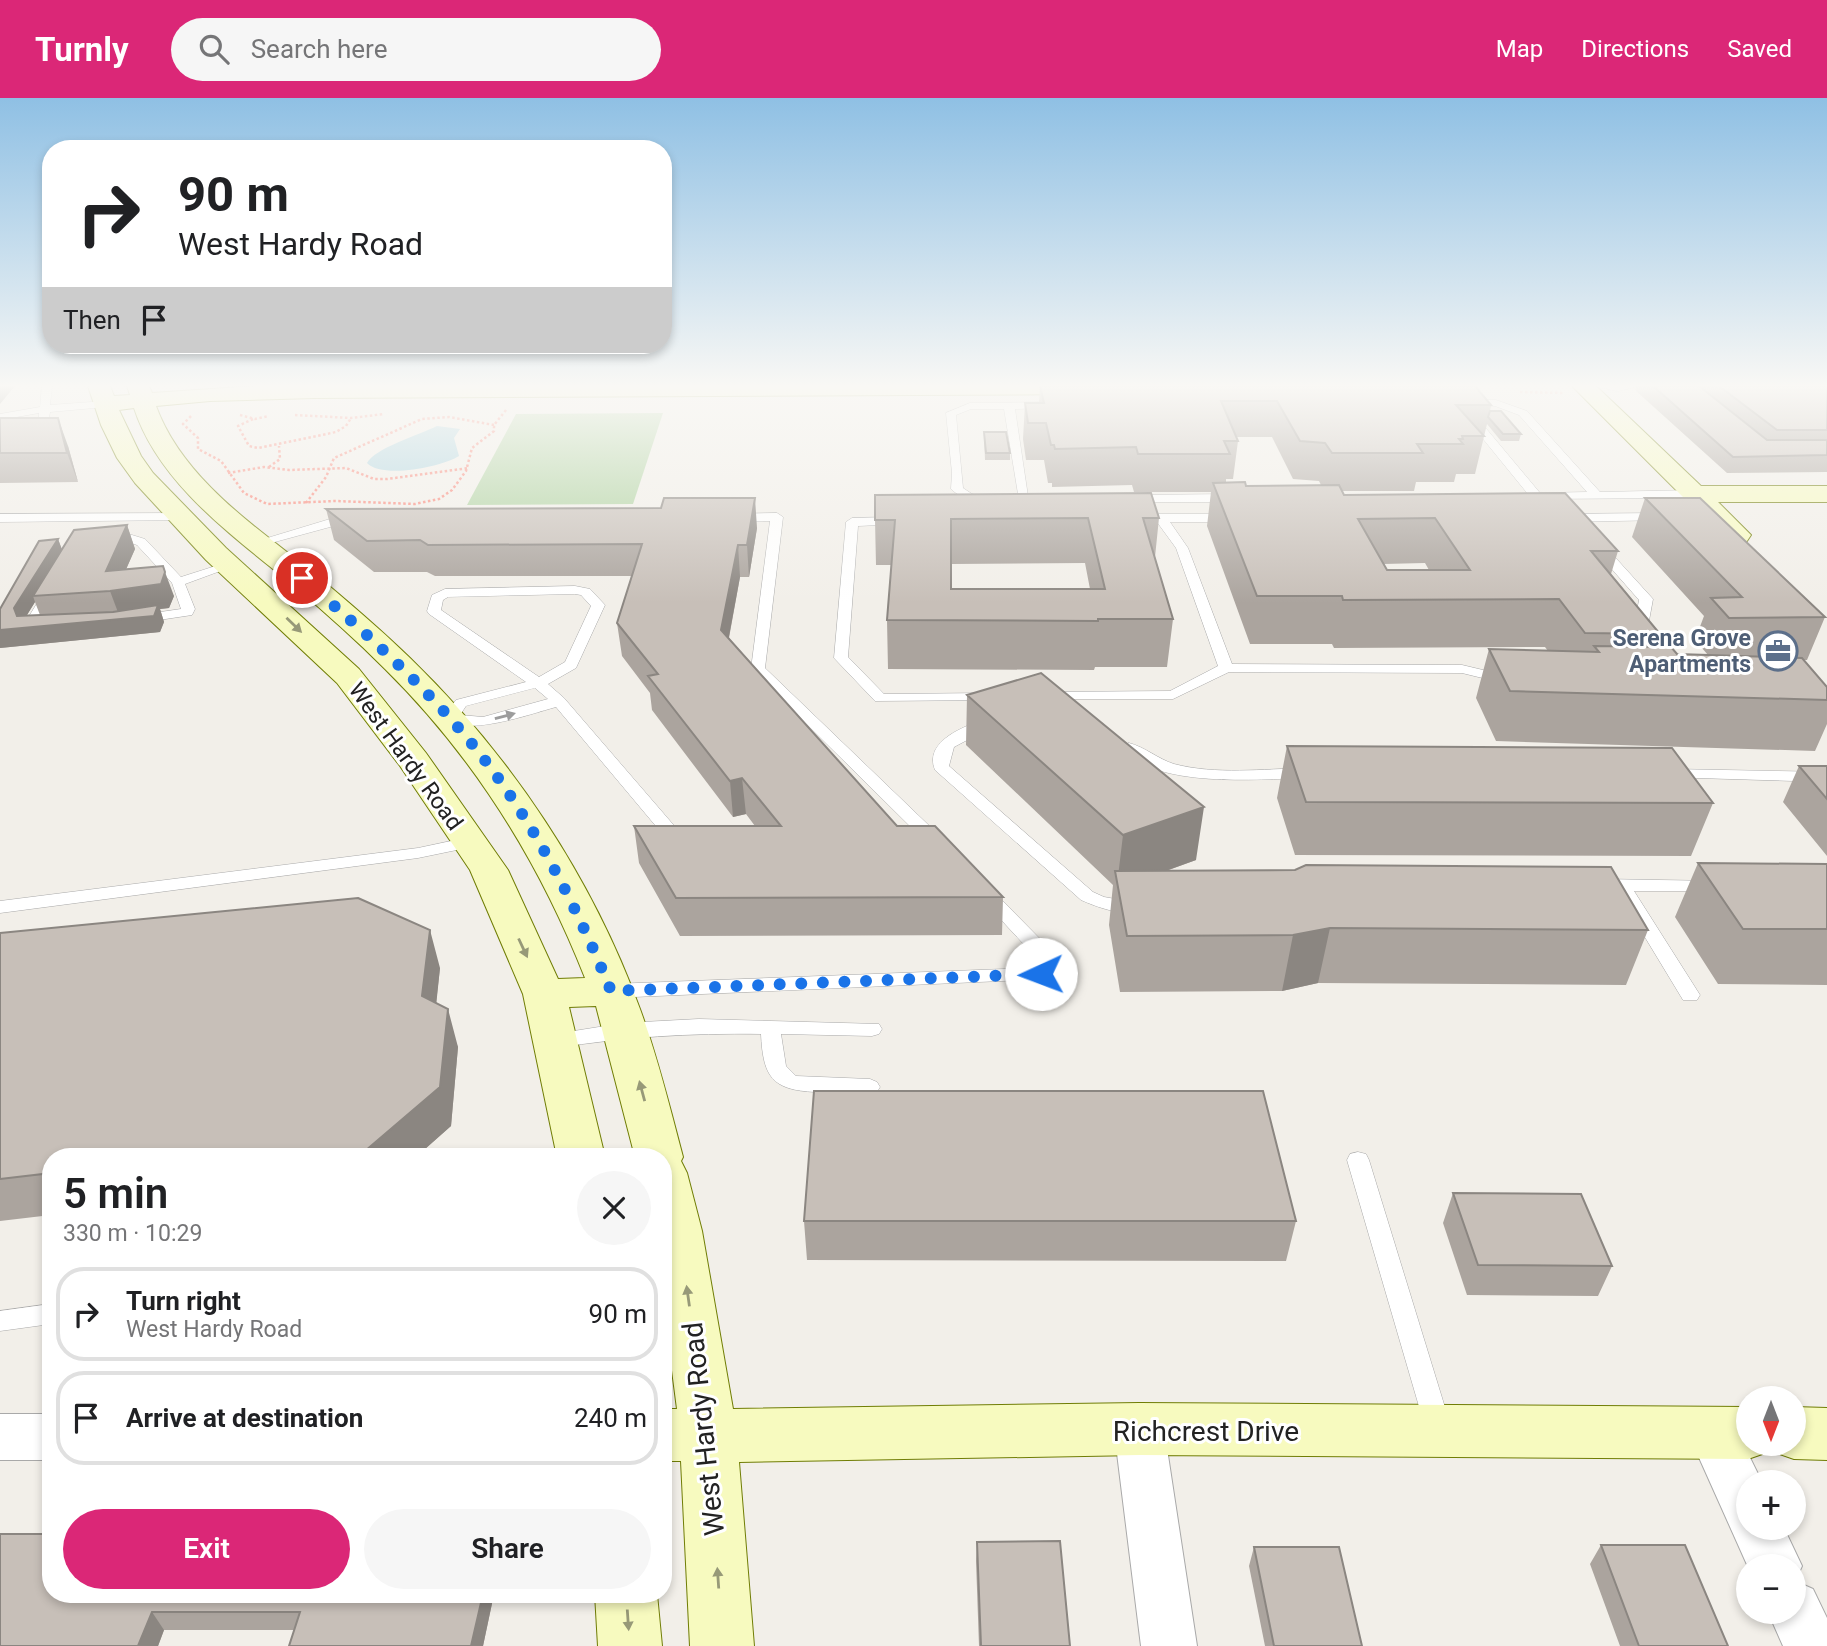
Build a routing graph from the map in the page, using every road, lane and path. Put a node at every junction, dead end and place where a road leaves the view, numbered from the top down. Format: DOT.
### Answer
graph roads {
  1 [pos="129,458"];
  2 [pos="175,458"];
  3 [pos="219,458"];
  4 [pos="280,458"];
  5 [pos="334,458"];
  6 [pos="471,458"];
  7 [pos="956,458"];
  8 [pos="1015,458"];
  9 [pos="1505,458"];
  10 [pos="1563,458"];
  11 [pos="1653,458"];
  12 [pos="269,468"];
  13 [pos="328,468"];
  14 [pos="470,468"];
  15 [pos="228,473"];
  16 [pos="1827,494"];
  17 [pos="1536,496"];
  18 [pos="1597,496"];
  19 [pos="1522,497"];
  20 [pos="1246,498"];
  21 [pos="1122,499"];
  22 [pos="992,500"];
  23 [pos="1039,500"];
  24 [pos="306,503"];
  25 [pos="1703,509"];
  26 [pos="225,511"];
  27 [pos="179,517"];
  28 [pos="1672,517"];
  29 [pos="721,518"];
  30 [pos="1161,518"];
  31 [pos="1244,518"];
  32 [pos="0,519"];
  33 [pos="1121,519"];
  34 [pos="906,521"];
  35 [pos="372,522"];
  36 [pos="260,542"];
  37 [pos="1758,556"];
  38 [pos="228,566"];
  39 [pos="178,582"];
  40 [pos="1226,668"];
  41 [pos="1688,679"];
  42 [pos="1515,682"];
  43 [pos="538,683"];
  44 [pos="1005,696"];
  45 [pos="1033,696"];
  46 [pos="559,701"];
  47 [pos="1006,717"];
  48 [pos="450,718"];
  49 [pos="396,736"];
  50 [pos="1120,741"];
  51 [pos="1317,773"];
  52 [pos="1653,774"];
  53 [pos="1827,776"];
  54 [pos="671,833"];
  55 [pos="470,842"];
  56 [pos="953,858"];
  57 [pos="1582,886"];
  58 [pos="1622,886"];
  59 [pos="1730,886"];
  60 [pos="981,888"];
  61 [pos="1147,906"];
  62 [pos="0,907"];
  63 [pos="544,994"];
  64 [pos="1690,995"];
  65 [pos="618,1011"];
  66 [pos="770,1027"];
  67 [pos="872,1029"];
  68 [pos="555,1041"];
  69 [pos="870,1087"];
  70 [pos="579,1148"];
  71 [pos="656,1148"];
  72 [pos="1358,1160"];
  73 [pos="672,1207"];
  74 [pos="42,1315"];
  75 [pos="0,1321"];
  76 [pos="1139,1429"];
  77 [pos="1440,1433"];
  78 [pos="1731,1433"];
  79 [pos="1806,1433"];
  80 [pos="1827,1434"];
  81 [pos="686,1435"];
  82 [pos="0,1437"];
  83 [pos="42,1437"];
  84 [pos="1739,1470"];
  85 [pos="627,1603"];
  86 [pos="1801,1624"];
  87 [pos="630,1646"];
  88 [pos="722,1646"];
  89 [pos="1169,1646"];
  90 [pos="1811,1646"];
  1 -- 27 [label="street, West Hardy Road"];
  2 -- 26 [label="street, West Hardy Road"];
  3 -- 15 [label="path"];
  4 -- 12 [label="path"];
  5 -- 13 [label="path"];
  6 -- 14 [label="path"];
  7 -- 22 [label="lane"];
  8 -- 23 [label="lane"];
  9 -- 17 [label="lane"];
  10 -- 18 [label="lane"];
  11 -- 25 [label="street"];
  12 -- 13 [label="path"];
  12 -- 15 [label="path"];
  13 -- 14 [label="path"];
  13 -- 24 [label="path"];
  14 -- 24 [label="path"];
  15 -- 24 [label="path"];
  16 -- 25 [label="street"];
  17 -- 18 [label="lane"];
  17 -- 19 [label="lane"];
  18 -- 25 [label="lane"];
  20 -- 21 [label="lane"];
  25 -- 37 [label="street"];
  26 -- 27 [label="street"];
  26 -- 36 [label="street, West Hardy Road"];
  27 -- 32 [label="lane"];
  27 -- 38 [label="street, West Hardy Road"];
  28 -- 41 [label="lane"];
  29 -- 56 [label="lane"];
  30 -- 31 [label="lane"];
  30 -- 33 [label="lane"];
  30 -- 40 [label="lane"];
  34 -- 44 [label="lane"];
  35 -- 36 [label="lane"];
  36 -- 48 [label="street, West Hardy Road"];
  38 -- 39 [label="lane"];
  38 -- 49 [label="street, West Hardy Road, one-way"];
  39 -- 39 [label="lane"];
  40 -- 42 [label="lane"];
  40 -- 45 [label="lane"];
  43 -- 43 [label="lane"];
  43 -- 46 [label="lane"];
  43 -- 48 [label="lane"];
  48 -- 46 [label="lane, one-way"];
  46 -- 54 [label="lane"];
  47 -- 61 [label="lane"];
  48 -- 49 [label="street"];
  48 -- 65 [label="street, West Hardy Road"];
  49 -- 55 [label="street, West Hardy Road"];
  50 -- 51 [label="lane"];
  52 -- 53 [label="lane"];
  55 -- 62 [label="lane"];
  55 -- 63 [label="street, West Hardy Road, one-way"];
  57 -- 58 [label="lane"];
  58 -- 59 [label="lane"];
  58 -- 64 [label="lane"];
  60 -- 65 [label="lane"];
  63 -- 65 [label="street"];
  63 -- 68 [label="street, West Hardy Road"];
  65 -- 66 [label="lane"];
  65 -- 68 [label="lane"];
  71 -- 65 [label="street, West Hardy Road, one-way"];
  66 -- 67 [label="lane"];
  66 -- 69 [label="lane"];
  68 -- 70 [label="street, West Hardy Road"];
  72 -- 77 [label="lane"];
  81 -- 73 [label="street, West Hardy Road, one-way"];
  74 -- 75 [label="lane"];
  76 -- 77 [label="street, Richcrest Drive"];
  76 -- 81 [label="street, Richcrest Drive"];
  76 -- 89 [label="street"];
  77 -- 78 [label="street, Richcrest Drive"];
  78 -- 84 [label="street"];
  79 -- 80 [label="street"];
  88 -- 81 [label="street, West Hardy Road, one-way"];
  82 -- 83 [label="street"];
  85 -- 87 [label="street, one-way"];
  86 -- 90 [label="street"];
}
